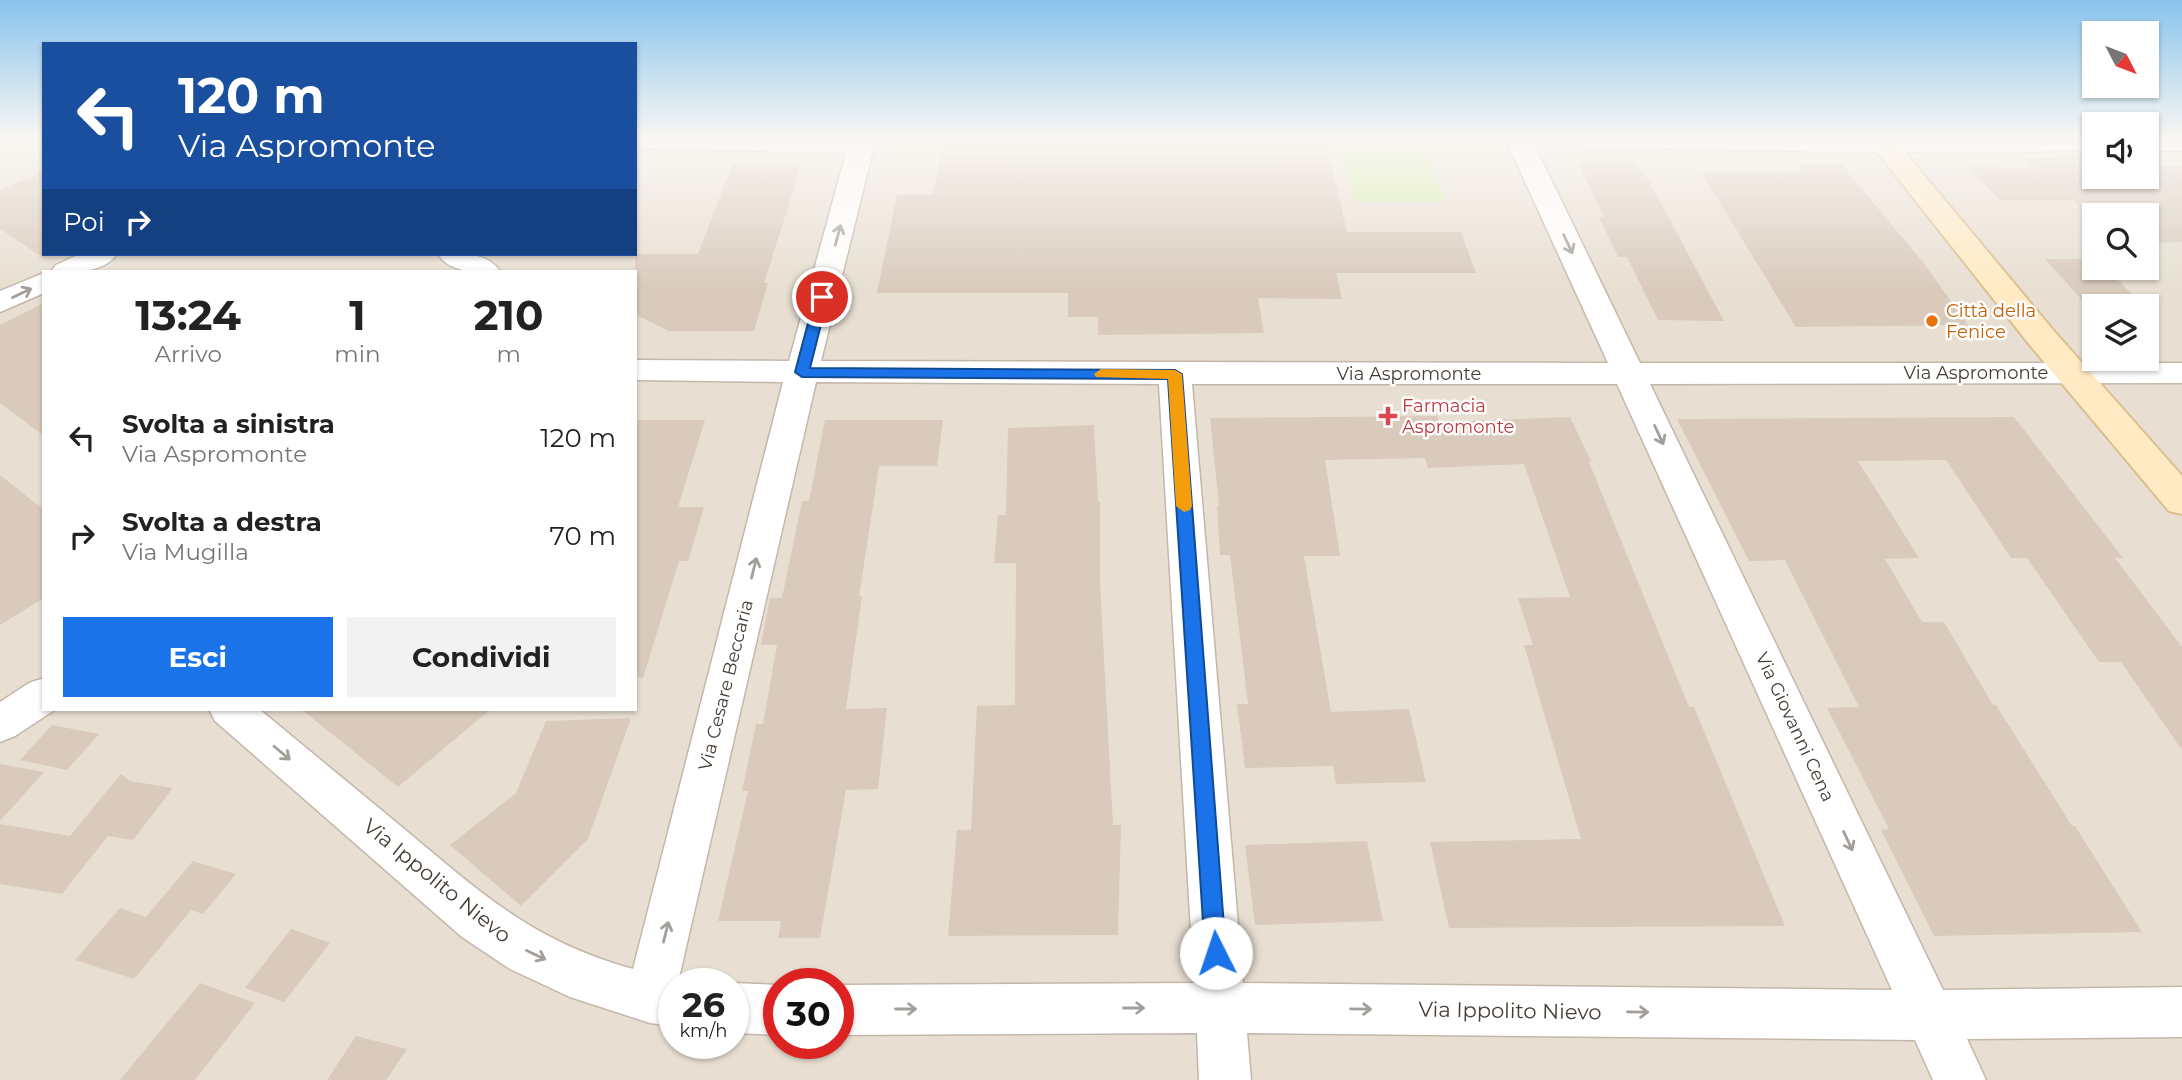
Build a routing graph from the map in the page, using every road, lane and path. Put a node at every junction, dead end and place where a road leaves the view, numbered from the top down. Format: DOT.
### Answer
graph roads {
  1 [pos="850,188"];
  2 [pos="1542,188"];
  3 [pos="1921,188"];
  4 [pos="99,256"];
  5 [pos="456,256"];
  6 [pos="68,270"];
  7 [pos="483,270"];
  8 [pos="42,283"];
  9 [pos="0,303"];
  10 [pos="637,370"];
  11 [pos="802,372"];
  12 [pos="1630,373"];
  13 [pos="2072,373"];
  14 [pos="2182,373"];
  15 [pos="1175,374"];
  16 [pos="2182,501"];
  17 [pos="42,696"];
  18 [pos="232,711"];
  19 [pos="0,724"];
  20 [pos="669,968"];
  21 [pos="658,999"];
  22 [pos="1220,1008"];
  23 [pos="854,1010"];
  24 [pos="2182,1012"];
  25 [pos="1930,1015"];
  26 [pos="1225,1080"];
  27 [pos="1960,1080"];
  11 -- 1 [label="street, Via Cesare Beccaria, one-way"];
  2 -- 12 [label="street, Via Giovanni Cena, one-way"];
  3 -- 13 [label="main road"];
  4 -- 6 [label="street"];
  5 -- 7 [label="street"];
  9 -- 8 [label="street, one-way"];
  10 -- 11 [label="street, Via Aspromonte"];
  11 -- 15 [label="street, Via Aspromonte"];
  20 -- 11 [label="street, Via Cesare Beccaria, one-way"];
  12 -- 13 [label="street, Via Aspromonte"];
  12 -- 15 [label="street, Via Aspromonte"];
  12 -- 25 [label="street, Via Giovanni Cena, one-way"];
  13 -- 14 [label="street, Via Aspromonte"];
  13 -- 16 [label="main road"];
  15 -- 22 [label="street"];
  17 -- 19 [label="street"];
  18 -- 21 [label="street, Via Ippolito Nievo, one-way"];
  23 -- 22 [label="street, Via Ippolito Nievo, one-way"];
  22 -- 25 [label="street, Via Ippolito Nievo, one-way"];
  22 -- 26 [label="street"];
  24 -- 25 [label="street, Via Ippolito Nievo"];
  25 -- 27 [label="street, Via Giovanni Cena"];
}
